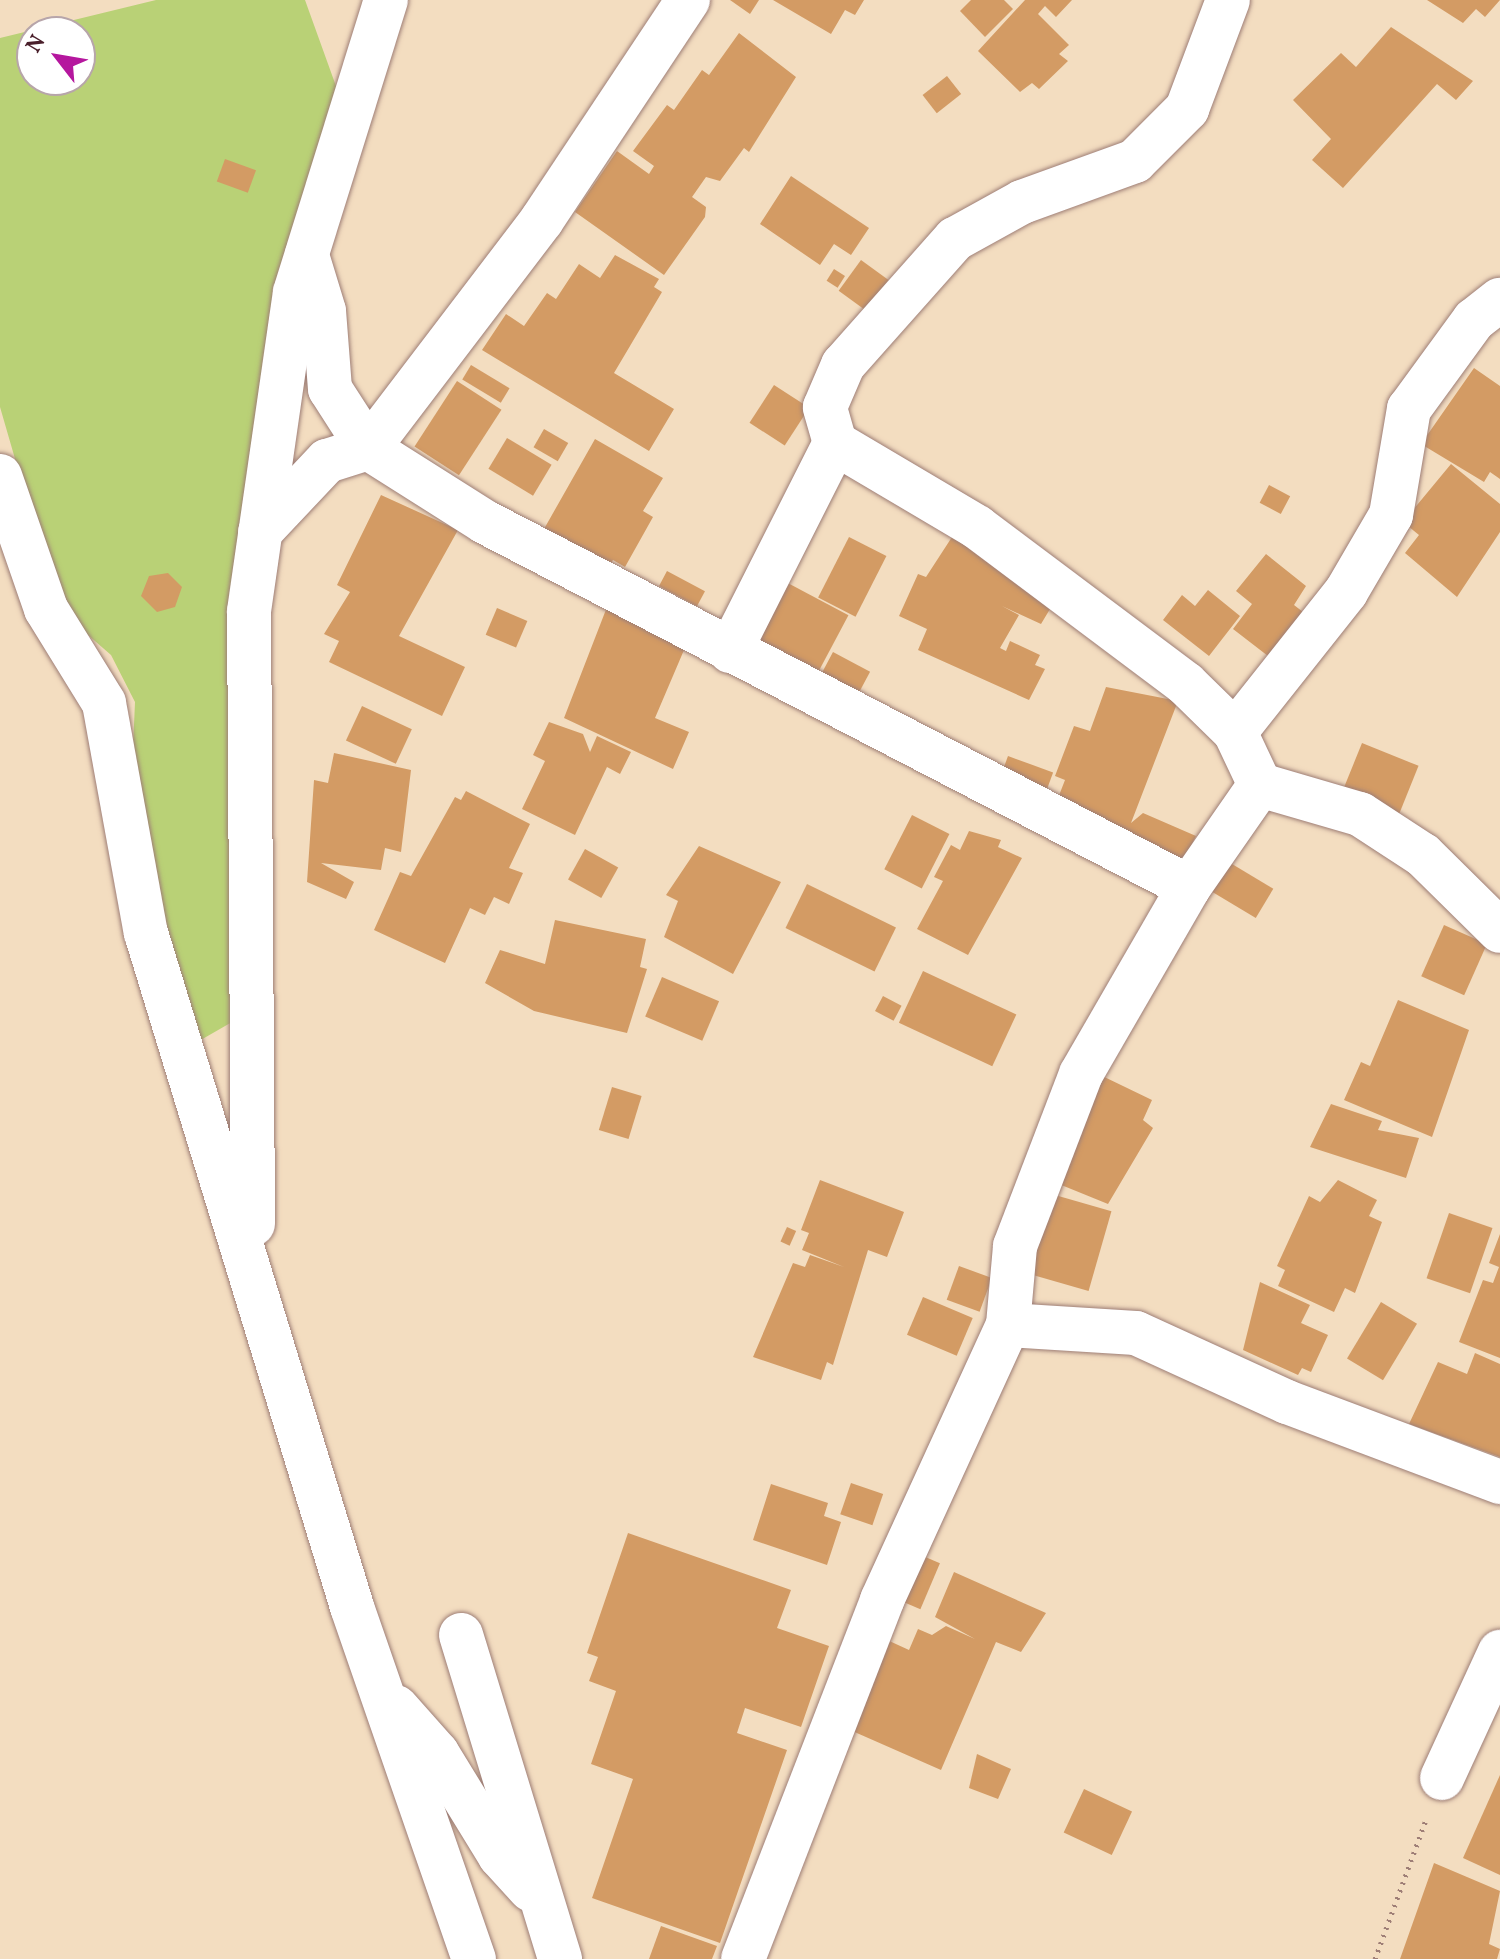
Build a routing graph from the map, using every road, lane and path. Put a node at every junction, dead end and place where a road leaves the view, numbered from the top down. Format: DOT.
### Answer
graph roads {
  1 [pos="386,0"];
  2 [pos="688,0"];
  3 [pos="1228,0"];
  4 [pos="307,255"];
  5 [pos="1500,300"];
  6 [pos="835,443"];
  7 [pos="368,448"];
  8 [pos="0,476"];
  9 [pos="260,532"];
  10 [pos="730,651"];
  11 [pos="1235,732"];
  12 [pos="1260,785"];
  13 [pos="1189,887"];
  14 [pos="1500,931"];
  15 [pos="253,1270"];
  16 [pos="1008,1325"];
  17 [pos="1500,1482"];
  18 [pos="461,1635"];
  19 [pos="1500,1652"];
  20 [pos="383,1693"];
  21 [pos="1442,1778"];
  22 [pos="543,1903"];
  23 [pos="474,1959"];
  24 [pos="560,1959"];
  25 [pos="743,1959"];
  26 [pos="1375,1959"];
  1 -- 4 [label="street"];
  2 -- 7 [label="street"];
  3 -- 6 [label="street"];
  4 -- 7 [label="street"];
  4 -- 9 [label="street"];
  5 -- 11 [label="street"];
  6 -- 10 [label="street"];
  6 -- 11 [label="street"];
  7 -- 9 [label="street"];
  7 -- 10 [label="street"];
  8 -- 15 [label="street"];
  9 -- 15 [label="street"];
  10 -- 13 [label="street"];
  11 -- 12 [label="street"];
  12 -- 13 [label="street"];
  12 -- 14 [label="street"];
  13 -- 16 [label="street"];
  15 -- 20 [label="street"];
  16 -- 17 [label="street"];
  16 -- 25 [label="street"];
  18 -- 22 [label="street"];
  19 -- 21 [label="street"];
  20 -- 22 [label="street"];
  20 -- 23 [label="street"];
  21 -- 26 [label="path"];
  22 -- 24 [label="street"];
}
